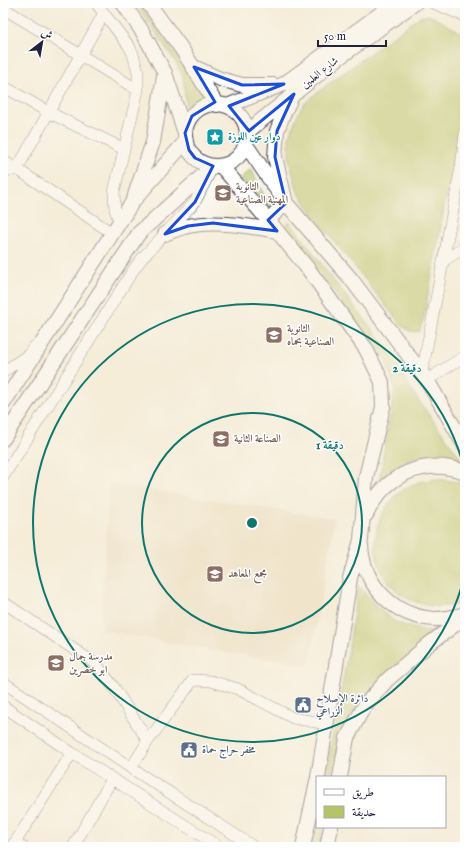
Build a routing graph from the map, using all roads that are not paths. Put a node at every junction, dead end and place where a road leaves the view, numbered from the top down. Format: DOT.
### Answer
graph roads {
  1 [pos="96,3"];
  2 [pos="123,3"];
  3 [pos="395,3"];
  4 [pos="415,3"];
  5 [pos="433,3"];
  6 [pos="149,4"];
  7 [pos="3,8"];
  8 [pos="104,13"];
  9 [pos="465,16"];
  10 [pos="81,55"];
  11 [pos="194,67"];
  12 [pos="165,73"];
  13 [pos="3,86"];
  14 [pos="289,89"];
  15 [pos="138,90"];
  16 [pos="222,106"];
  17 [pos="48,112"];
  18 [pos="465,134"];
  19 [pos="186,137"];
  20 [pos="246,139"];
  21 [pos="124,149"];
  22 [pos="3,161"];
  23 [pos="217,166"];
  24 [pos="16,169"];
  25 [pos="3,172"];
  26 [pos="133,201"];
  27 [pos="286,203"];
  28 [pos="268,220"];
  29 [pos="116,227"];
  30 [pos="277,231"];
  31 [pos="165,234"];
  32 [pos="465,247"];
  33 [pos="443,261"];
  34 [pos="62,313"];
  35 [pos="465,356"];
  36 [pos="3,372"];
  37 [pos="424,377"];
  38 [pos="3,404"];
  39 [pos="3,439"];
  40 [pos="465,446"];
  41 [pos="465,472"];
  42 [pos="3,476"];
  43 [pos="360,540"];
  44 [pos="3,602"];
  45 [pos="465,614"];
  46 [pos="465,617"];
  47 [pos="3,682"];
  48 [pos="3,706"];
  49 [pos="327,724"];
  50 [pos="148,741"];
  51 [pos="72,753"];
  52 [pos="130,768"];
  53 [pos="318,776"];
  54 [pos="340,776"];
  55 [pos="112,779"];
  56 [pos="316,786"];
  57 [pos="331,828"];
  58 [pos="16,846"];
  59 [pos="73,847"];
  60 [pos="218,847"];
  61 [pos="254,847"];
  62 [pos="303,847"];
  63 [pos="327,847"];
  1 -- 8 [label="street"];
  2 -- 12 [label="main road"];
  3 -- 14 [label="main road, شارع العلمين"];
  4 -- 14 [label="main road, شارع العلمين"];
  5 -- 9 [label="street"];
  6 -- 11 [label="main road"];
  7 -- 10 [label="street"];
  8 -- 10 [label="street"];
  8 -- 15 [label="street"];
  10 -- 15 [label="street"];
  10 -- 17 [label="street"];
  11 -- 14 [label="main road"];
  11 -- 16 [label="main road"];
  12 -- 19 [label="main road"];
  12 -- 26 [label="main road"];
  13 -- 17 [label="street"];
  14 -- 16 [label="main road, شارع العلمين"];
  14 -- 20 [label="main road, شارع العلمين"];
  14 -- 27 [label="main road"];
  15 -- 21 [label="street"];
  16 -- 19 [label="main road"];
  16 -- 20 [label="main road"];
  17 -- 21 [label="street"];
  17 -- 24 [label="street"];
  18 -- 33 [label="street"];
  19 -- 23 [label="main road"];
  19 -- 26 [label="main road"];
  20 -- 23 [label="main road"];
  20 -- 27 [label="main road"];
  21 -- 29 [label="street"];
  22 -- 24 [label="street"];
  23 -- 28 [label="main road"];
  23 -- 31 [label="street"];
  23 -- 39 [label="main road"];
  24 -- 25 [label="street"];
  24 -- 29 [label="street"];
  26 -- 29 [label="main road"];
  27 -- 28 [label="main road"];
  27 -- 37 [label="main road"];
  28 -- 30 [label="main road"];
  29 -- 34 [label="main road"];
  30 -- 31 [label="main road"];
  30 -- 43 [label="main road"];
  31 -- 42 [label="street"];
  32 -- 33 [label="street"];
  33 -- 37 [label="street"];
  34 -- 36 [label="street"];
  34 -- 38 [label="main road"];
  35 -- 37 [label="street"];
  37 -- 40 [label="main road"];
  41 -- 43 [label="main road"];
  43 -- 45 [label="main road"];
  43 -- 49 [label="main road"];
  44 -- 50 [label="street"];
  46 -- 54 [label="main road"];
  47 -- 52 [label="street"];
  48 -- 51 [label="street"];
  49 -- 50 [label="street"];
  49 -- 53 [label="main road"];
  50 -- 52 [label="street"];
  51 -- 55 [label="street"];
  51 -- 58 [label="street"];
  52 -- 61 [label="street"];
  55 -- 59 [label="street"];
  55 -- 60 [label="street"];
  56 -- 62 [label="main road"];
  57 -- 63 [label="main road"];
}
